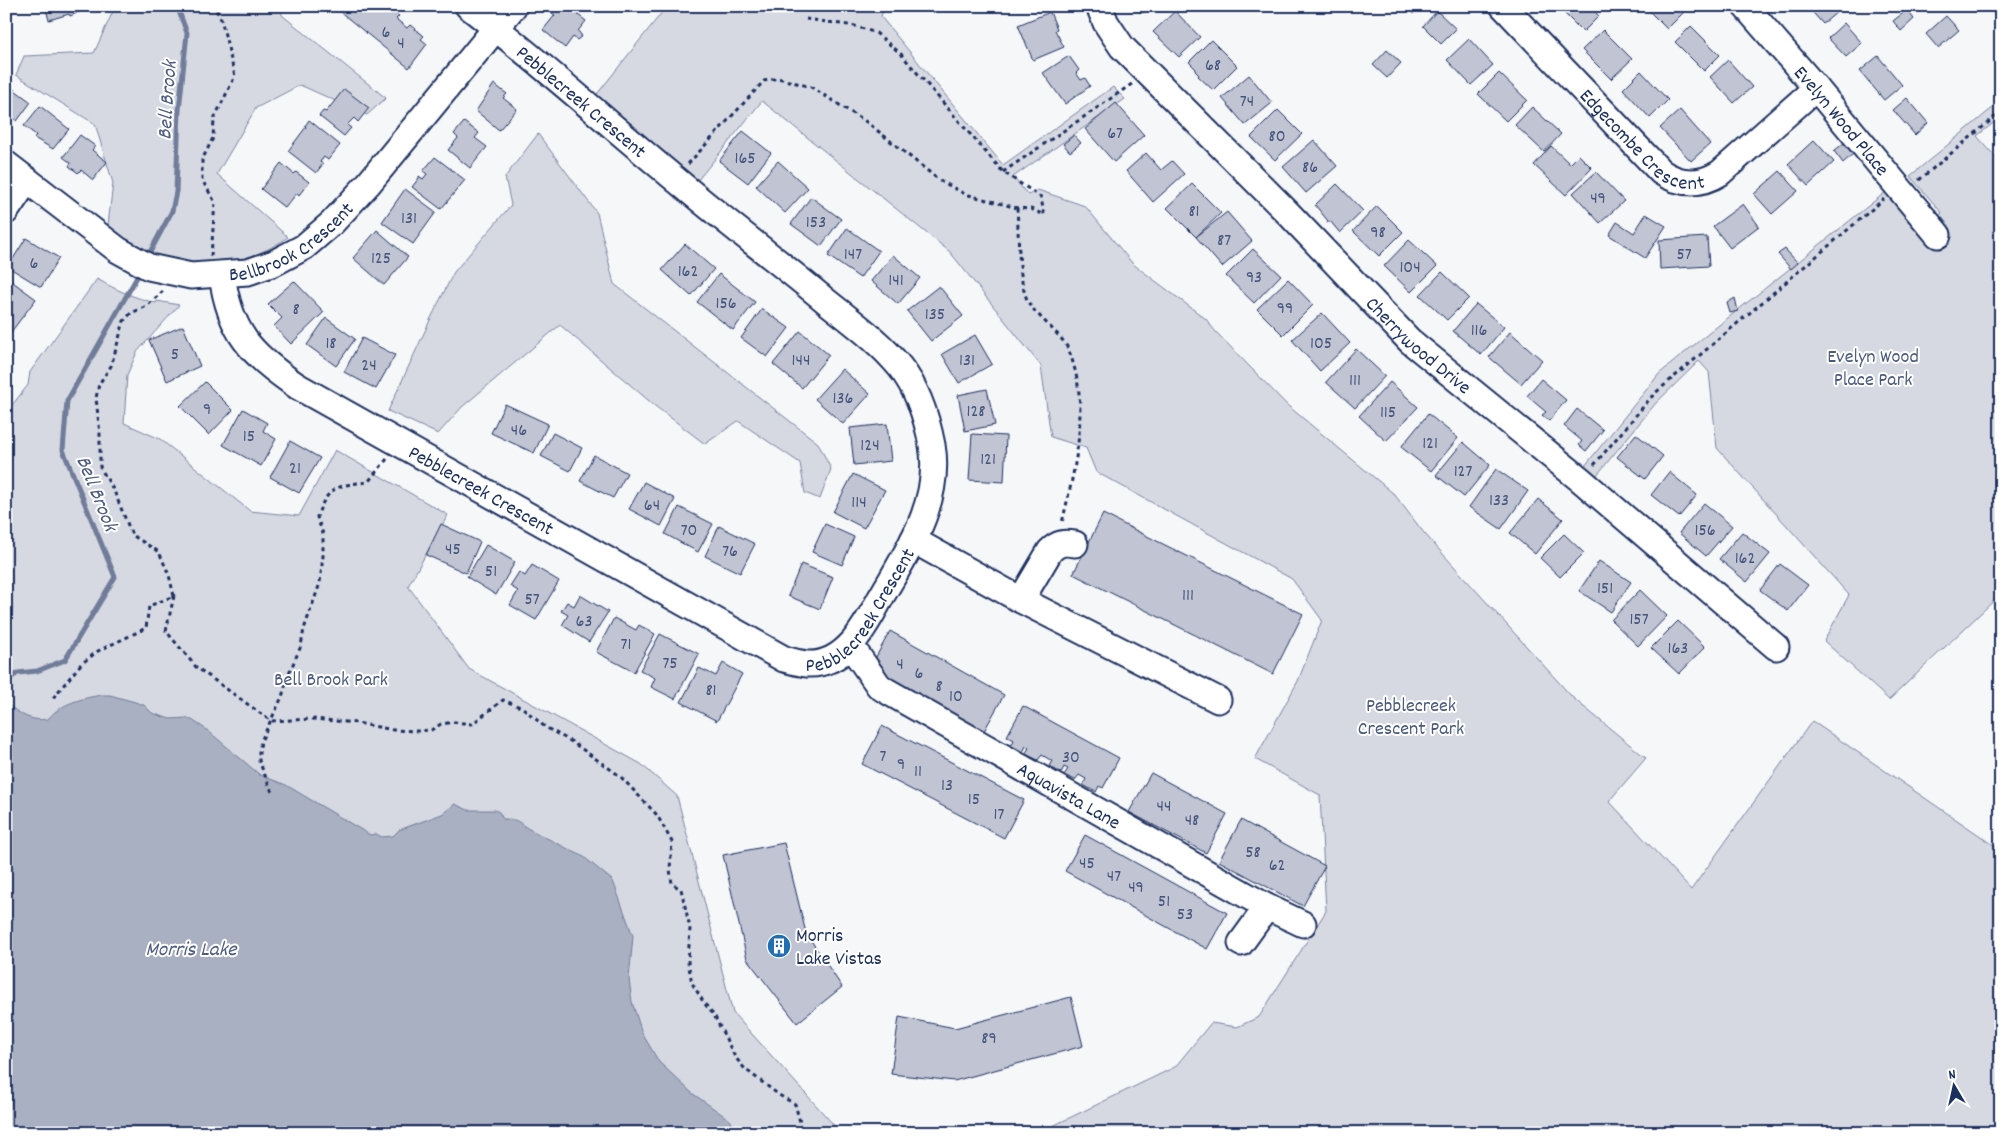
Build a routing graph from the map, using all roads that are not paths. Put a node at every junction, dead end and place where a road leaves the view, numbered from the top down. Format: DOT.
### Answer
graph roads {
  1 [pos="468,6"];
  2 [pos="514,6"];
  3 [pos="1099,6"];
  4 [pos="1503,6"];
  5 [pos="1745,6"];
  6 [pos="496,28"];
  7 [pos="1816,88"];
  8 [pos="6,164"];
  9 [pos="27,180"];
  10 [pos="6,211"];
  11 [pos="1938,234"];
  12 [pos="215,276"];
  13 [pos="913,540"];
  14 [pos="1066,544"];
  15 [pos="1022,600"];
  16 [pos="851,646"];
  17 [pos="1776,647"];
  18 [pos="1218,700"];
  19 [pos="1267,907"];
  20 [pos="1303,924"];
  21 [pos="1241,943"];
  1 -- 6 [label="street, Pebblecreek Crescent"];
  2 -- 6 [label="street, Bellbrook Crescent"];
  3 -- 17 [label="street, Cherrywood Drive"];
  4 -- 7 [label="street, Edgecombe Crescent"];
  5 -- 7 [label="street, Evelyn Wood Place"];
  6 -- 12 [label="street, Bellbrook Crescent"];
  6 -- 13 [label="street, Pebblecreek Crescent"];
  7 -- 11 [label="street, Evelyn Wood Place"];
  8 -- 9 [label="street, Bellbrook Crescent"];
  9 -- 10 [label="street"];
  9 -- 12 [label="street, Bellbrook Crescent"];
  12 -- 16 [label="street, Pebblecreek Crescent"];
  13 -- 15 [label="street"];
  13 -- 16 [label="street, Pebblecreek Crescent"];
  14 -- 15 [label="street"];
  15 -- 18 [label="street"];
  16 -- 19 [label="street, Aquavista Lane"];
  19 -- 20 [label="street, Aquavista Lane"];
  19 -- 21 [label="street"];
}
